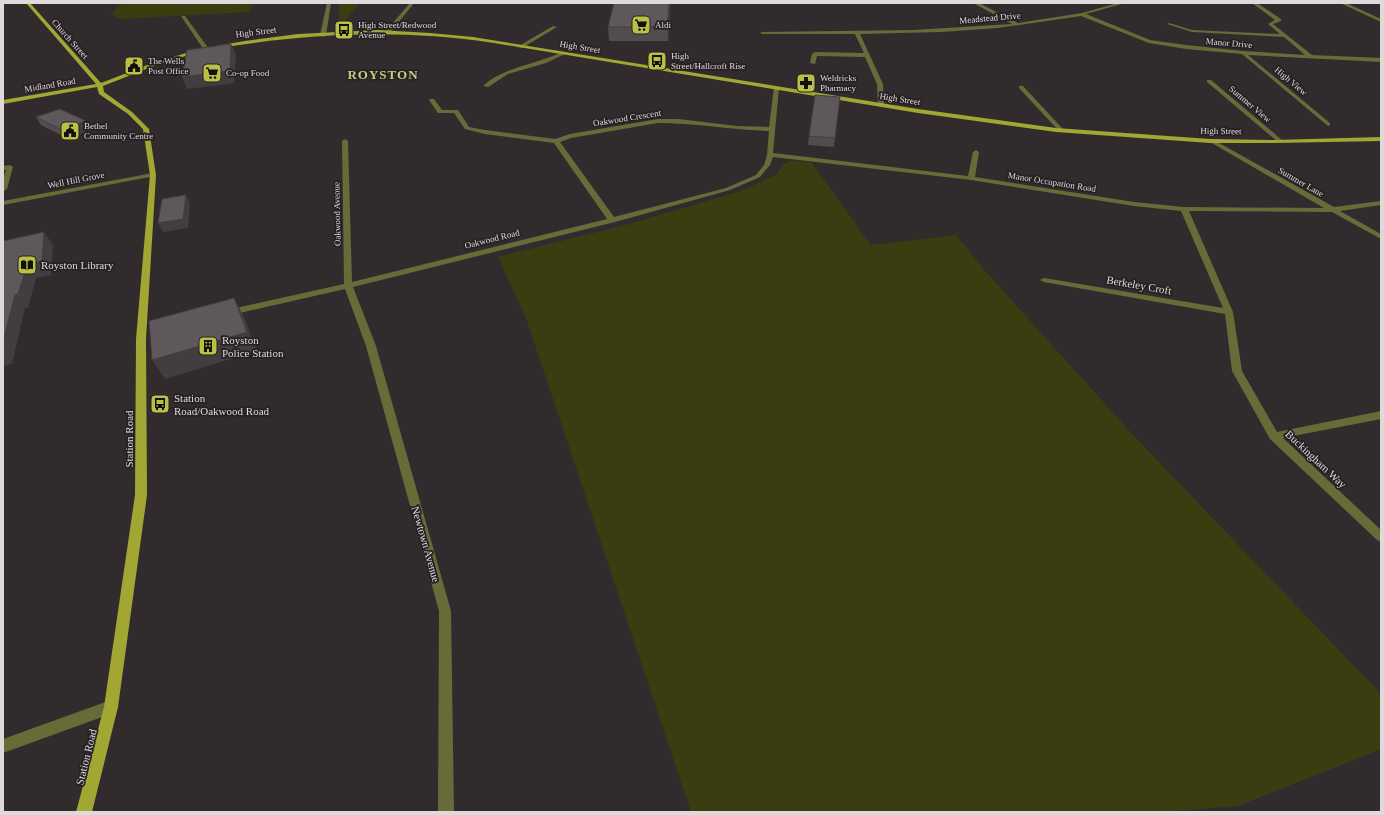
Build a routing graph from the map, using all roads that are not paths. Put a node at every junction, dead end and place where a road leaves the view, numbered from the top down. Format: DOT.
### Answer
graph roads {
  1 [pos="28,3"];
  2 [pos="329,3"];
  3 [pos="412,3"];
  4 [pos="975,3"];
  5 [pos="1123,3"];
  6 [pos="1254,3"];
  7 [pos="1342,3"];
  8 [pos="1081,14"];
  9 [pos="183,17"];
  10 [pos="1381,21"];
  11 [pos="1169,24"];
  12 [pos="1018,25"];
  13 [pos="555,27"];
  14 [pos="388,32"];
  15 [pos="762,32"];
  16 [pos="858,33"];
  17 [pos="323,35"];
  18 [pos="1285,36"];
  19 [pos="520,47"];
  20 [pos="206,49"];
  21 [pos="1243,53"];
  22 [pos="562,54"];
  23 [pos="868,55"];
  24 [pos="1310,56"];
  25 [pos="1381,60"];
  26 [pos="813,63"];
  27 [pos="1208,81"];
  28 [pos="100,85"];
  29 [pos="486,86"];
  30 [pos="1021,87"];
  31 [pos="776,88"];
  32 [pos="432,100"];
  33 [pos="3,102"];
  34 [pos="881,105"];
  35 [pos="1328,124"];
  36 [pos="774,129"];
  37 [pos="1060,129"];
  38 [pos="1381,139"];
  39 [pos="1212,141"];
  40 [pos="1280,141"];
  41 [pos="345,142"];
  42 [pos="556,142"];
  43 [pos="976,152"];
  44 [pos="770,155"];
  45 [pos="3,168"];
  46 [pos="153,175"];
  47 [pos="970,178"];
  48 [pos="3,189"];
  49 [pos="3,203"];
  50 [pos="1381,203"];
  51 [pos="1184,209"];
  52 [pos="1331,210"];
  53 [pos="612,220"];
  54 [pos="1381,237"];
  55 [pos="1044,280"];
  56 [pos="348,286"];
  57 [pos="1229,312"];
  58 [pos="219,315"];
  59 [pos="1381,415"];
  60 [pos="1274,436"];
  61 [pos="1381,537"];
  62 [pos="111,708"];
  63 [pos="3,746"];
  64 [pos="84,812"];
  65 [pos="446,812"];
  1 -- 28 [label="main road, Church Street"];
  2 -- 17 [label="street"];
  3 -- 14 [label="street"];
  4 -- 12 [label="street"];
  5 -- 8 [label="street, Meadstead Drive"];
  6 -- 18 [label="street"];
  7 -- 10 [label="street"];
  8 -- 12 [label="street, Meadstead Drive"];
  8 -- 21 [label="street, Manor Drive"];
  9 -- 20 [label="street"];
  11 -- 18 [label="street"];
  12 -- 16 [label="street, Meadstead Drive"];
  13 -- 19 [label="street"];
  14 -- 17 [label="main road, High Street"];
  14 -- 19 [label="main road, High Street"];
  15 -- 16 [label="street, Meadstead Drive"];
  16 -- 23 [label="street"];
  17 -- 20 [label="main road, High Street"];
  18 -- 24 [label="street"];
  19 -- 22 [label="main road, High Street"];
  20 -- 28 [label="main road, High Street"];
  21 -- 24 [label="street, Manor Drive"];
  21 -- 35 [label="street, High View"];
  22 -- 29 [label="street"];
  22 -- 31 [label="main road, High Street"];
  23 -- 26 [label="street"];
  23 -- 34 [label="street"];
  24 -- 25 [label="street, Manor Drive"];
  27 -- 40 [label="street, Summer View"];
  28 -- 33 [label="main road, Midland Road"];
  28 -- 46 [label="main road, Station Road"];
  30 -- 37 [label="street"];
  31 -- 34 [label="main road, High Street"];
  31 -- 36 [label="street, Oakwood Road"];
  32 -- 42 [label="street, Oakwood Crescent"];
  34 -- 37 [label="main road, High Street"];
  36 -- 42 [label="street, Oakwood Crescent"];
  36 -- 44 [label="street, Oakwood Road"];
  37 -- 39 [label="main road, High Street"];
  38 -- 40 [label="main road, High Street"];
  39 -- 40 [label="main road, High Street"];
  39 -- 52 [label="street, Summer Lane"];
  41 -- 56 [label="street, Oakwood Avenue"];
  42 -- 53 [label="street"];
  43 -- 47 [label="street"];
  44 -- 47 [label="street, Manor Occupation Road"];
  44 -- 53 [label="street, Oakwood Road"];
  45 -- 48 [label="street"];
  46 -- 49 [label="street, Well Hill Grove"];
  46 -- 62 [label="main road, Station Road"];
  47 -- 51 [label="street, Manor Occupation Road"];
  50 -- 52 [label="street, Manor Occupation Road"];
  51 -- 52 [label="street, Manor Occupation Road"];
  51 -- 57 [label="street, Buckingham Way"];
  52 -- 54 [label="street, Summer Lane"];
  53 -- 56 [label="street, Oakwood Road"];
  55 -- 57 [label="street, Berkeley Croft"];
  56 -- 58 [label="street, Oakwood Road"];
  56 -- 65 [label="street, Newtown Avenue"];
  57 -- 60 [label="street, Buckingham Way"];
  59 -- 60 [label="street"];
  60 -- 61 [label="street, Buckingham Way"];
  62 -- 63 [label="street"];
  62 -- 64 [label="main road, Station Road"];
}
